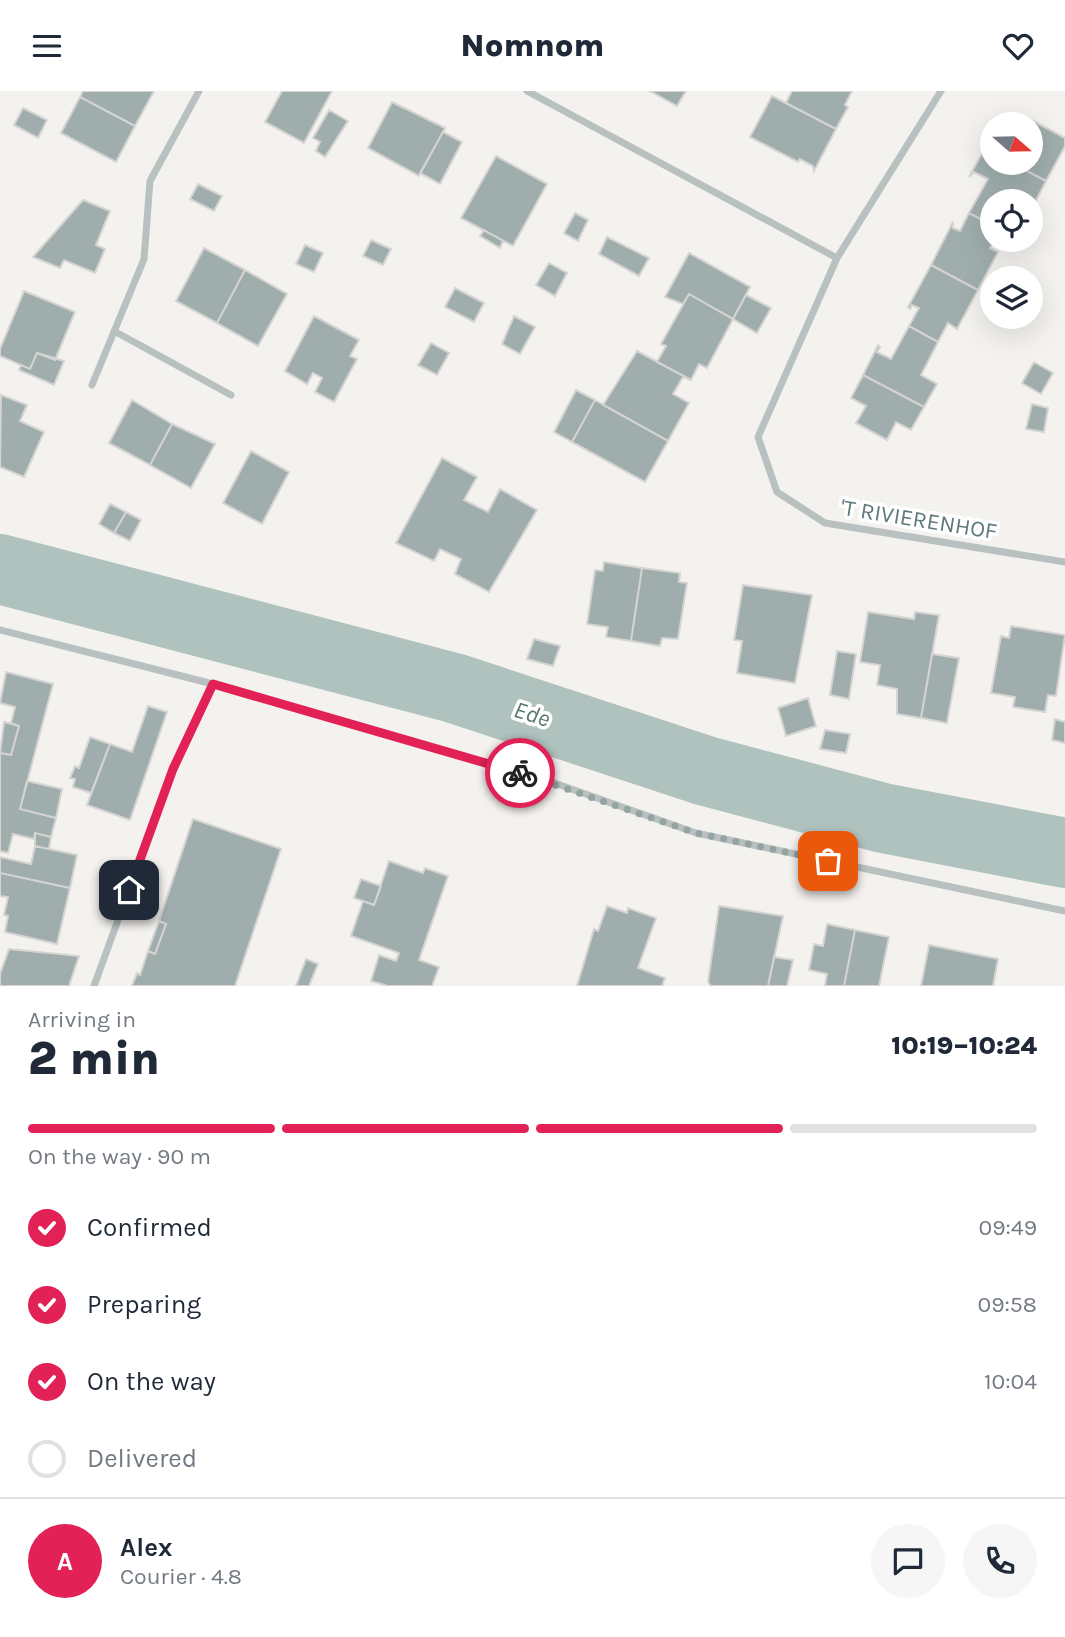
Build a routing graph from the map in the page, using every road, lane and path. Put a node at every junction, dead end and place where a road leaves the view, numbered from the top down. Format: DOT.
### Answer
graph roads {
  1 [pos="199,91"];
  2 [pos="527,91"];
  3 [pos="941,91"];
  4 [pos="837,258"];
  5 [pos="114,331"];
  6 [pos="92,385"];
  7 [pos="231,395"];
  8 [pos="1065,562"];
  9 [pos="0,630"];
  10 [pos="213,684"];
  11 [pos="1065,911"];
  12 [pos="94,986"];
  1 -- 5 [label="street"];
  2 -- 4 [label="street"];
  3 -- 4 [label="street, 'T RIVIERENHOF"];
  4 -- 8 [label="street, 'T RIVIERENHOF"];
  5 -- 6 [label="street"];
  5 -- 7 [label="street"];
  9 -- 10 [label="street"];
  10 -- 11 [label="street"];
  10 -- 12 [label="street"];
}
